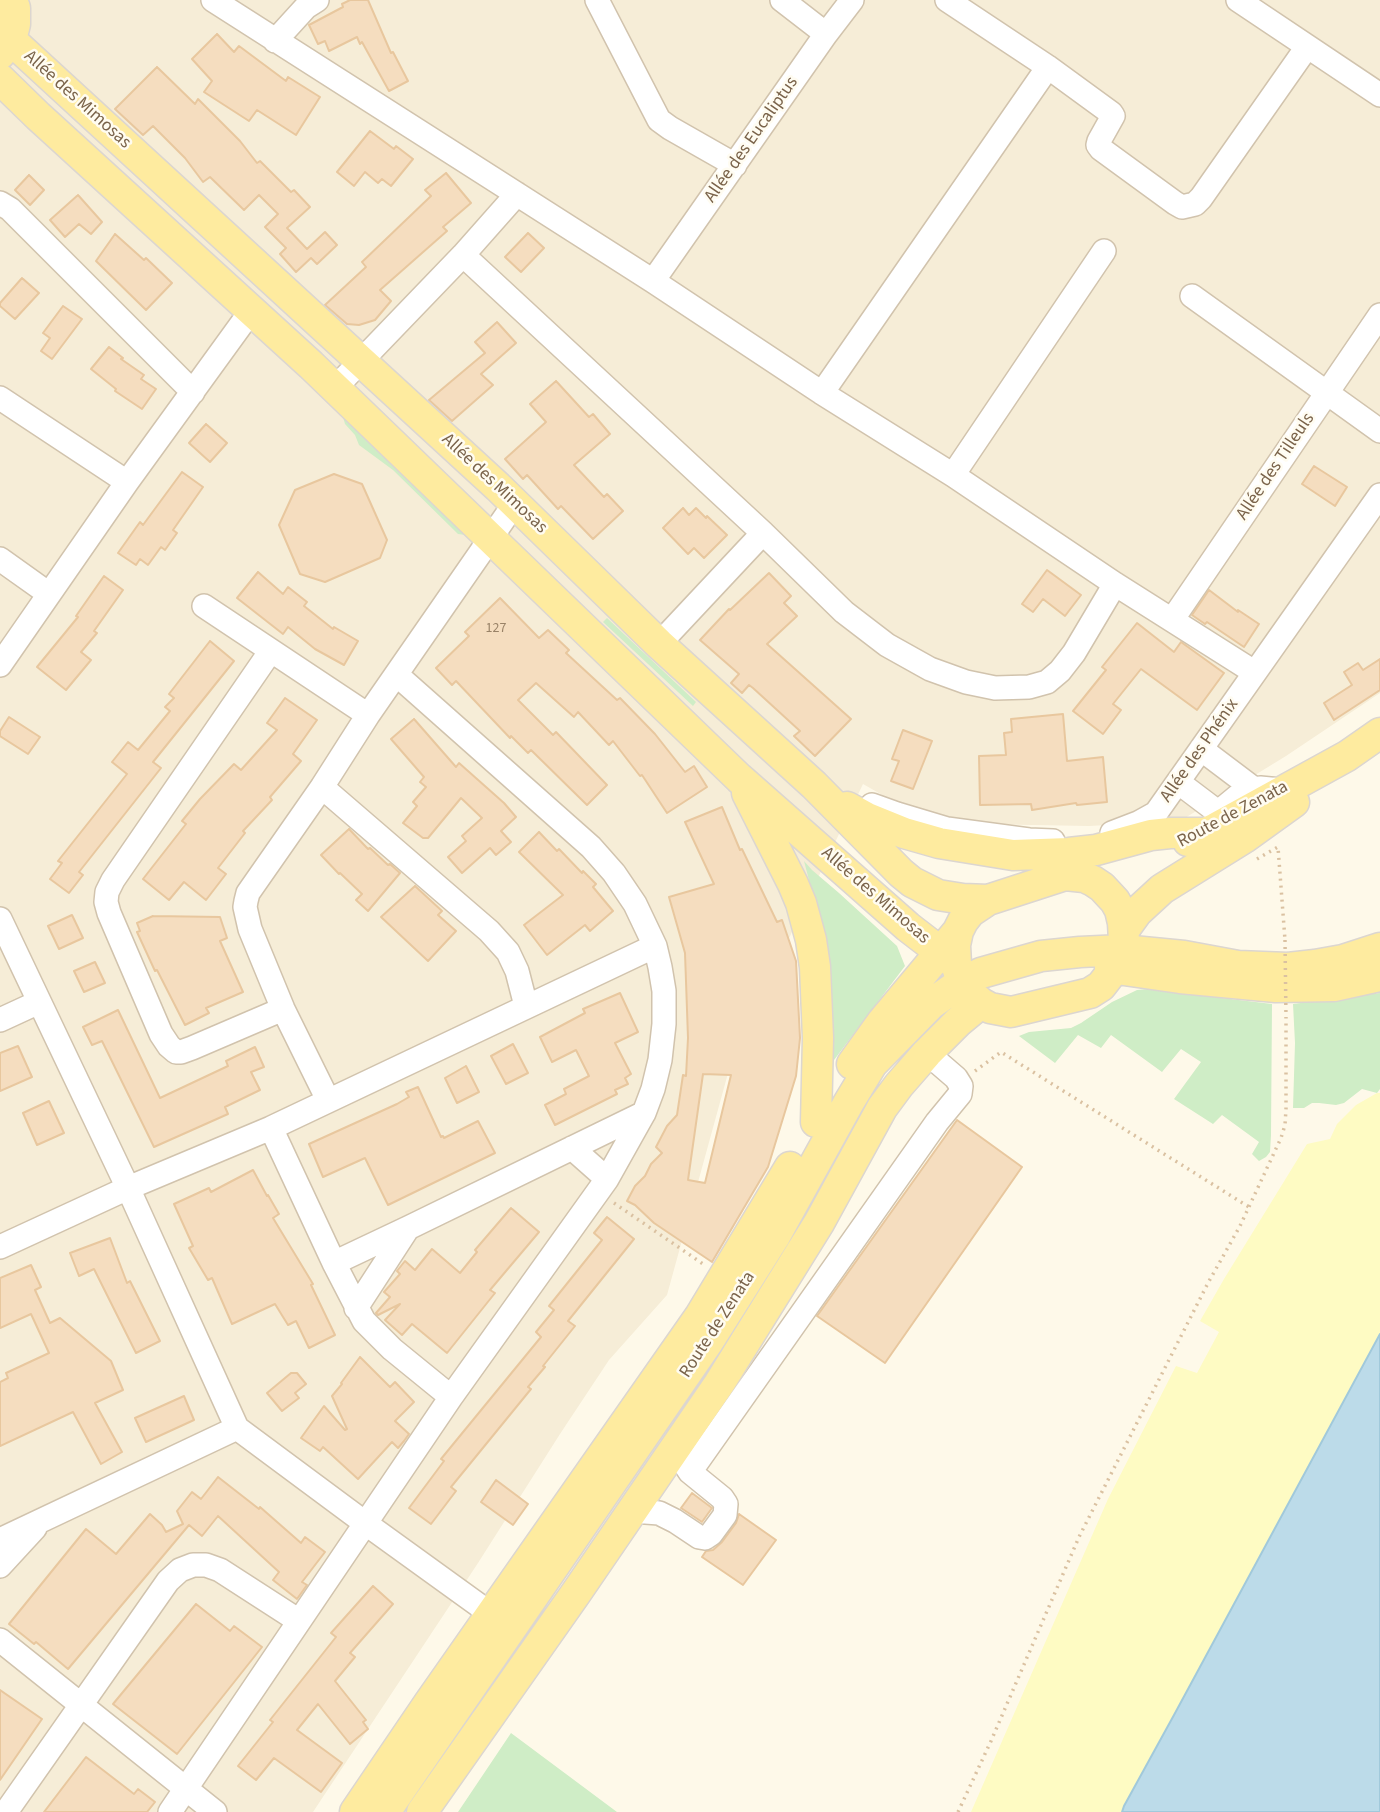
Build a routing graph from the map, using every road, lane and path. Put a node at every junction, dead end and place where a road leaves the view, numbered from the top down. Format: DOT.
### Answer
graph roads {
  1 [pos="12,0"];
  2 [pos="213,0"];
  3 [pos="317,0"];
  4 [pos="597,0"];
  5 [pos="782,0"];
  6 [pos="852,0"];
  7 [pos="947,0"];
  8 [pos="1238,0"];
  9 [pos="826,34"];
  10 [pos="275,41"];
  11 [pos="6,47"];
  12 [pos="1307,47"];
  13 [pos="1048,67"];
  14 [pos="0,79"];
  15 [pos="1380,95"];
  16 [pos="0,113"];
  17 [pos="38,116"];
  18 [pos="735,165"];
  19 [pos="517,194"];
  20 [pos="0,203"];
  21 [pos="1104,251"];
  22 [pos="463,255"];
  23 [pos="653,281"];
  24 [pos="1192,296"];
  25 [pos="251,311"];
  26 [pos="1380,315"];
  27 [pos="362,361"];
  28 [pos="335,388"];
  29 [pos="193,392"];
  30 [pos="822,393"];
  31 [pos="1326,393"];
  32 [pos="0,398"];
  33 [pos="1380,431"];
  34 [pos="953,475"];
  35 [pos="127,482"];
  36 [pos="1380,495"];
  37 [pos="515,503"];
  38 [pos="763,533"];
  39 [pos="490,536"];
  40 [pos="0,559"];
  41 [pos="1115,584"];
  42 [pos="50,594"];
  43 [pos="204,606"];
  44 [pos="1172,620"];
  45 [pos="659,645"];
  46 [pos="270,652"];
  47 [pos="0,665"];
  48 [pos="1254,672"];
  49 [pos="397,675"];
  50 [pos="368,715"];
  51 [pos="1380,733"];
  52 [pos="1201,749"];
  53 [pos="1347,755"];
  54 [pos="739,778"];
  55 [pos="1178,782"];
  56 [pos="322,787"];
  57 [pos="815,787"];
  58 [pos="1268,790"];
  59 [pos="1213,825"];
  60 [pos="1247,865"];
  61 [pos="1075,875"];
  62 [pos="988,900"];
  63 [pos="0,919"];
  64 [pos="655,946"];
  65 [pos="1380,948"];
  66 [pos="1120,950"];
  67 [pos="962,971"];
  68 [pos="1380,976"];
  69 [pos="39,1002"];
  70 [pos="526,1006"];
  71 [pos="284,1009"];
  72 [pos="0,1020"];
  73 [pos="927,1053"];
  74 [pos="975,1071"];
  75 [pos="327,1100"];
  76 [pos="644,1113"];
  77 [pos="816,1122"];
  78 [pos="271,1128"];
  79 [pos="572,1148"];
  80 [pos="603,1186"];
  81 [pos="128,1188"];
  82 [pos="1249,1207"];
  83 [pos="408,1228"];
  84 [pos="0,1247"];
  85 [pos="334,1263"];
  86 [pos="723,1278"];
  87 [pos="356,1307"];
  88 [pos="451,1397"];
  89 [pos="237,1428"];
  90 [pos="678,1444"];
  91 [pos="690,1472"];
  92 [pos="632,1511"];
  93 [pos="45,1519"];
  94 [pos="365,1523"];
  95 [pos="0,1540"];
  96 [pos="0,1566"];
  97 [pos="491,1614"];
  98 [pos="299,1621"];
  99 [pos="0,1640"];
  100 [pos="428,1687"];
  101 [pos="80,1704"];
  102 [pos="186,1789"];
  103 [pos="6,1812"];
  104 [pos="170,1812"];
  105 [pos="215,1812"];
  106 [pos="342,1812"];
  107 [pos="355,1812"];
  108 [pos="385,1812"];
  109 [pos="400,1812"];
  110 [pos="422,1812"];
  111 [pos="958,1812"];
  1 -- 11 [label="main road"];
  2 -- 10 [label="street"];
  3 -- 10 [label="street"];
  4 -- 18 [label="street"];
  5 -- 9 [label="street"];
  6 -- 9 [label="street, Allée des Eucaliptus"];
  7 -- 13 [label="street"];
  8 -- 12 [label="street"];
  9 -- 18 [label="street, Allée des Eucaliptus"];
  10 -- 19 [label="street"];
  11 -- 27 [label="main road, Allée des Mimosas"];
  12 -- 13 [label="street"];
  12 -- 15 [label="street"];
  13 -- 30 [label="street"];
  14 -- 17 [label="main road, Allée des Mimosas"];
  16 -- 17 [label="main road"];
  17 -- 25 [label="main road, Allée des Mimosas"];
  18 -- 23 [label="street, Allée des Eucaliptus"];
  19 -- 22 [label="street"];
  19 -- 23 [label="street"];
  20 -- 29 [label="street"];
  21 -- 34 [label="street"];
  22 -- 27 [label="street"];
  22 -- 38 [label="street"];
  23 -- 30 [label="street"];
  24 -- 31 [label="street"];
  25 -- 28 [label="main road, Allée des Mimosas"];
  25 -- 29 [label="street"];
  26 -- 31 [label="street, Allée des Tilleuls"];
  27 -- 28 [label="street"];
  27 -- 37 [label="main road, Allée des Mimosas"];
  28 -- 39 [label="main road, Allée des Mimosas"];
  29 -- 35 [label="street"];
  30 -- 34 [label="street"];
  31 -- 33 [label="street"];
  31 -- 44 [label="street, Allée des Tilleuls"];
  32 -- 35 [label="street"];
  34 -- 41 [label="street"];
  35 -- 42 [label="street"];
  36 -- 48 [label="street, Allée des Phénix"];
  37 -- 39 [label="street"];
  37 -- 45 [label="main road, Allée des Mimosas"];
  38 -- 41 [label="street"];
  38 -- 45 [label="street"];
  39 -- 49 [label="street"];
  39 -- 54 [label="main road, Allée des Mimosas"];
  40 -- 42 [label="street"];
  41 -- 44 [label="street"];
  42 -- 47 [label="street"];
  43 -- 46 [label="street"];
  44 -- 48 [label="street"];
  45 -- 57 [label="main road, Allée des Mimosas"];
  46 -- 50 [label="street"];
  46 -- 71 [label="street"];
  48 -- 52 [label="street, Allée des Phénix"];
  49 -- 50 [label="street"];
  49 -- 64 [label="street"];
  50 -- 56 [label="street"];
  51 -- 53 [label="main road, Route de Zenata"];
  52 -- 55 [label="street, Allée des Phénix"];
  52 -- 58 [label="street"];
  53 -- 58 [label="main road, Route de Zenata"];
  53 -- 66 [label="main road, Route de Zenata"];
  54 -- 67 [label="main road, Allée des Mimosas"];
  54 -- 77 [label="main road"];
  55 -- 57 [label="street, Allée des Phénix"];
  55 -- 59 [label="street"];
  56 -- 70 [label="street"];
  56 -- 71 [label="street"];
  57 -- 59 [label="main road"];
  57 -- 62 [label="main road, Allée des Mimosas"];
  58 -- 59 [label="main road, Route de Zenata"];
  59 -- 61 [label="main road, Route de Zenata"];
  60 -- 82 [label="path, bridge"];
  61 -- 62 [label="main road, Route de Zenata"];
  61 -- 66 [label="main road"];
  62 -- 67 [label="main road"];
  63 -- 69 [label="street"];
  64 -- 70 [label="street"];
  64 -- 76 [label="street"];
  65 -- 66 [label="main road"];
  66 -- 67 [label="main road, Route de Zenata"];
  66 -- 67 [label="main road"];
  66 -- 68 [label="main road"];
  67 -- 73 [label="main road, Route de Zenata"];
  67 -- 77 [label="main road, Route de Zenata"];
  67 -- 108 [label="main road, Route de Zenata"];
  67 -- 109 [label="main road, Route de Zenata"];
  69 -- 72 [label="street"];
  69 -- 81 [label="street"];
  70 -- 75 [label="street"];
  71 -- 75 [label="street"];
  73 -- 90 [label="main road, Route de Zenata"];
  73 -- 91 [label="street"];
  74 -- 82 [label="path"];
  75 -- 78 [label="street"];
  76 -- 79 [label="street"];
  76 -- 80 [label="street"];
  77 -- 86 [label="main road, Route de Zenata"];
  78 -- 81 [label="street"];
  78 -- 85 [label="street"];
  79 -- 80 [label="street"];
  79 -- 83 [label="street"];
  80 -- 86 [label="path"];
  80 -- 88 [label="street"];
  81 -- 84 [label="street"];
  81 -- 89 [label="street"];
  82 -- 111 [label="path"];
  83 -- 85 [label="street"];
  83 -- 87 [label="street"];
  85 -- 87 [label="street"];
  86 -- 97 [label="main road, Route de Zenata"];
  87 -- 88 [label="street"];
  88 -- 94 [label="street"];
  89 -- 93 [label="street"];
  89 -- 94 [label="street"];
  90 -- 91 [label="street"];
  90 -- 92 [label="main road, Route de Zenata"];
  91 -- 92 [label="street"];
  92 -- 110 [label="main road, Route de Zenata"];
  93 -- 95 [label="street"];
  93 -- 96 [label="street"];
  94 -- 97 [label="street"];
  94 -- 98 [label="street"];
  97 -- 107 [label="main road, Route de Zenata"];
  98 -- 101 [label="street"];
  98 -- 102 [label="street"];
  99 -- 101 [label="street"];
  100 -- 106 [label="street"];
  101 -- 102 [label="street"];
  101 -- 103 [label="street"];
  102 -- 104 [label="street"];
  102 -- 105 [label="street"];
}
